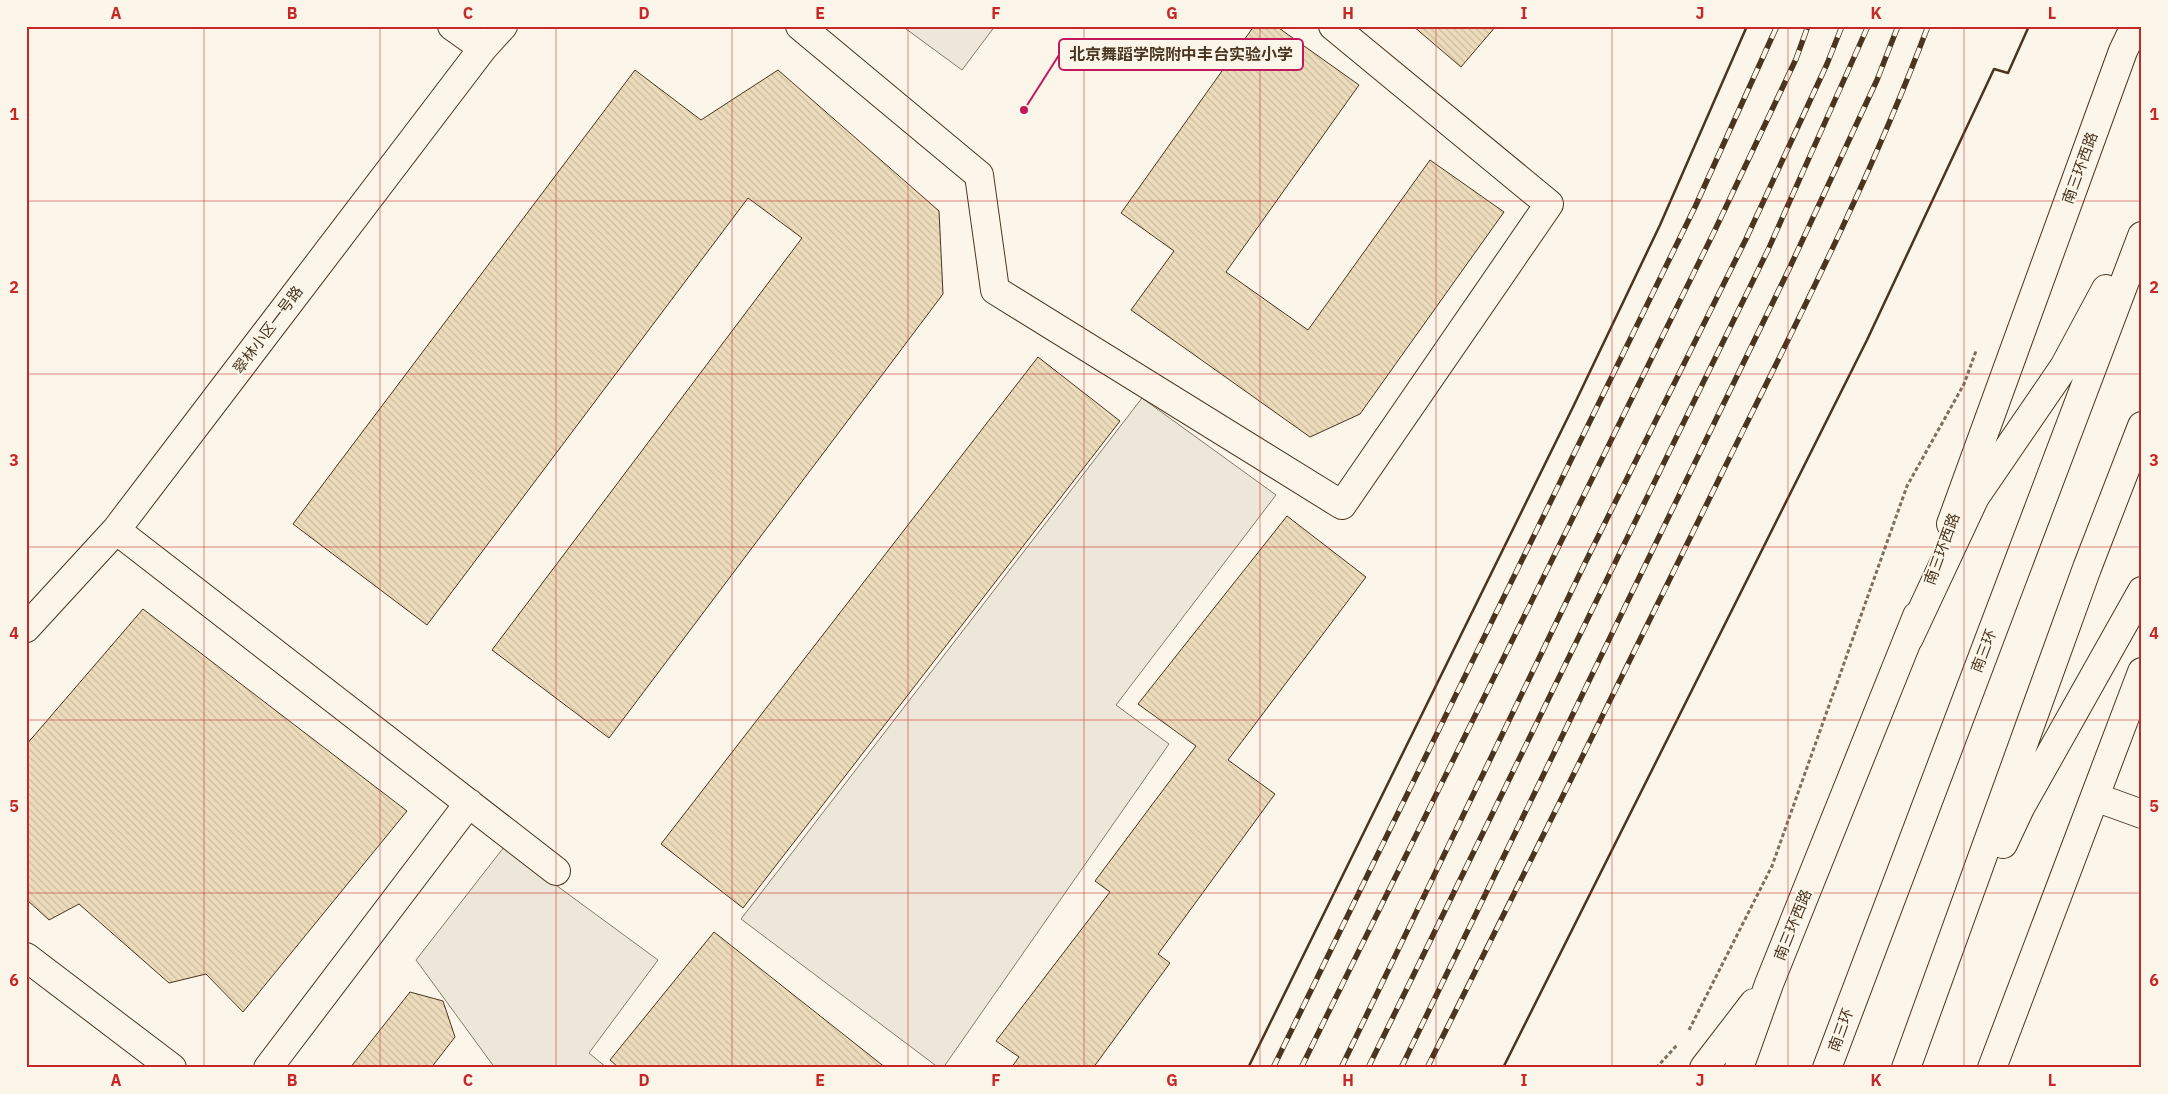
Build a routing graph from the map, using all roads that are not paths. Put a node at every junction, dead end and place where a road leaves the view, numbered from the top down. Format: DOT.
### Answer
graph roads {
  1 [pos="452,26"];
  2 [pos="503,26"];
  3 [pos="800,26"];
  4 [pos="1333,26"];
  5 [pos="2135,26"];
  6 [pos="483,48"];
  7 [pos="2142,224"];
  8 [pos="2142,236"];
  9 [pos="2142,426"];
  10 [pos="116,530"];
  11 [pos="2142,591"];
  12 [pos="26,628"];
  13 [pos="1909,638"];
  14 [pos="2142,672"];
  15 [pos="2095,798"];
  16 [pos="469,803"];
  17 [pos="2142,814"];
  18 [pos="556,871"];
  19 [pos="26,957"];
  20 [pos="1769,984"];
  21 [pos="1931,997"];
  22 [pos="172,1068"];
  23 [pos="268,1068"];
  24 [pos="1704,1068"];
  25 [pos="1739,1068"];
  26 [pos="1827,1068"];
  27 [pos="1906,1068"];
  28 [pos="1992,1068"];
  1 -- 6 [label="main road"];
  2 -- 6 [label="main road, 翠林小区一号路"];
  3 -- 4 [label="main road"];
  5 -- 13 [label="main road, 南三环西路"];
  6 -- 10 [label="main road, 翠林小区一号路"];
  7 -- 13 [label="main road"];
  8 -- 26 [label="main road, 南三环"];
  9 -- 21 [label="main road"];
  10 -- 12 [label="main road, 翠林小区一号路"];
  10 -- 16 [label="main road"];
  11 -- 21 [label="main road"];
  13 -- 20 [label="main road, 南三环西路"];
  14 -- 15 [label="main road"];
  15 -- 17 [label="main road"];
  15 -- 28 [label="main road"];
  16 -- 18 [label="main road"];
  16 -- 23 [label="main road"];
  19 -- 22 [label="main road"];
  20 -- 24 [label="main road"];
  20 -- 25 [label="main road, 南三环西路"];
  21 -- 27 [label="main road"];
}
